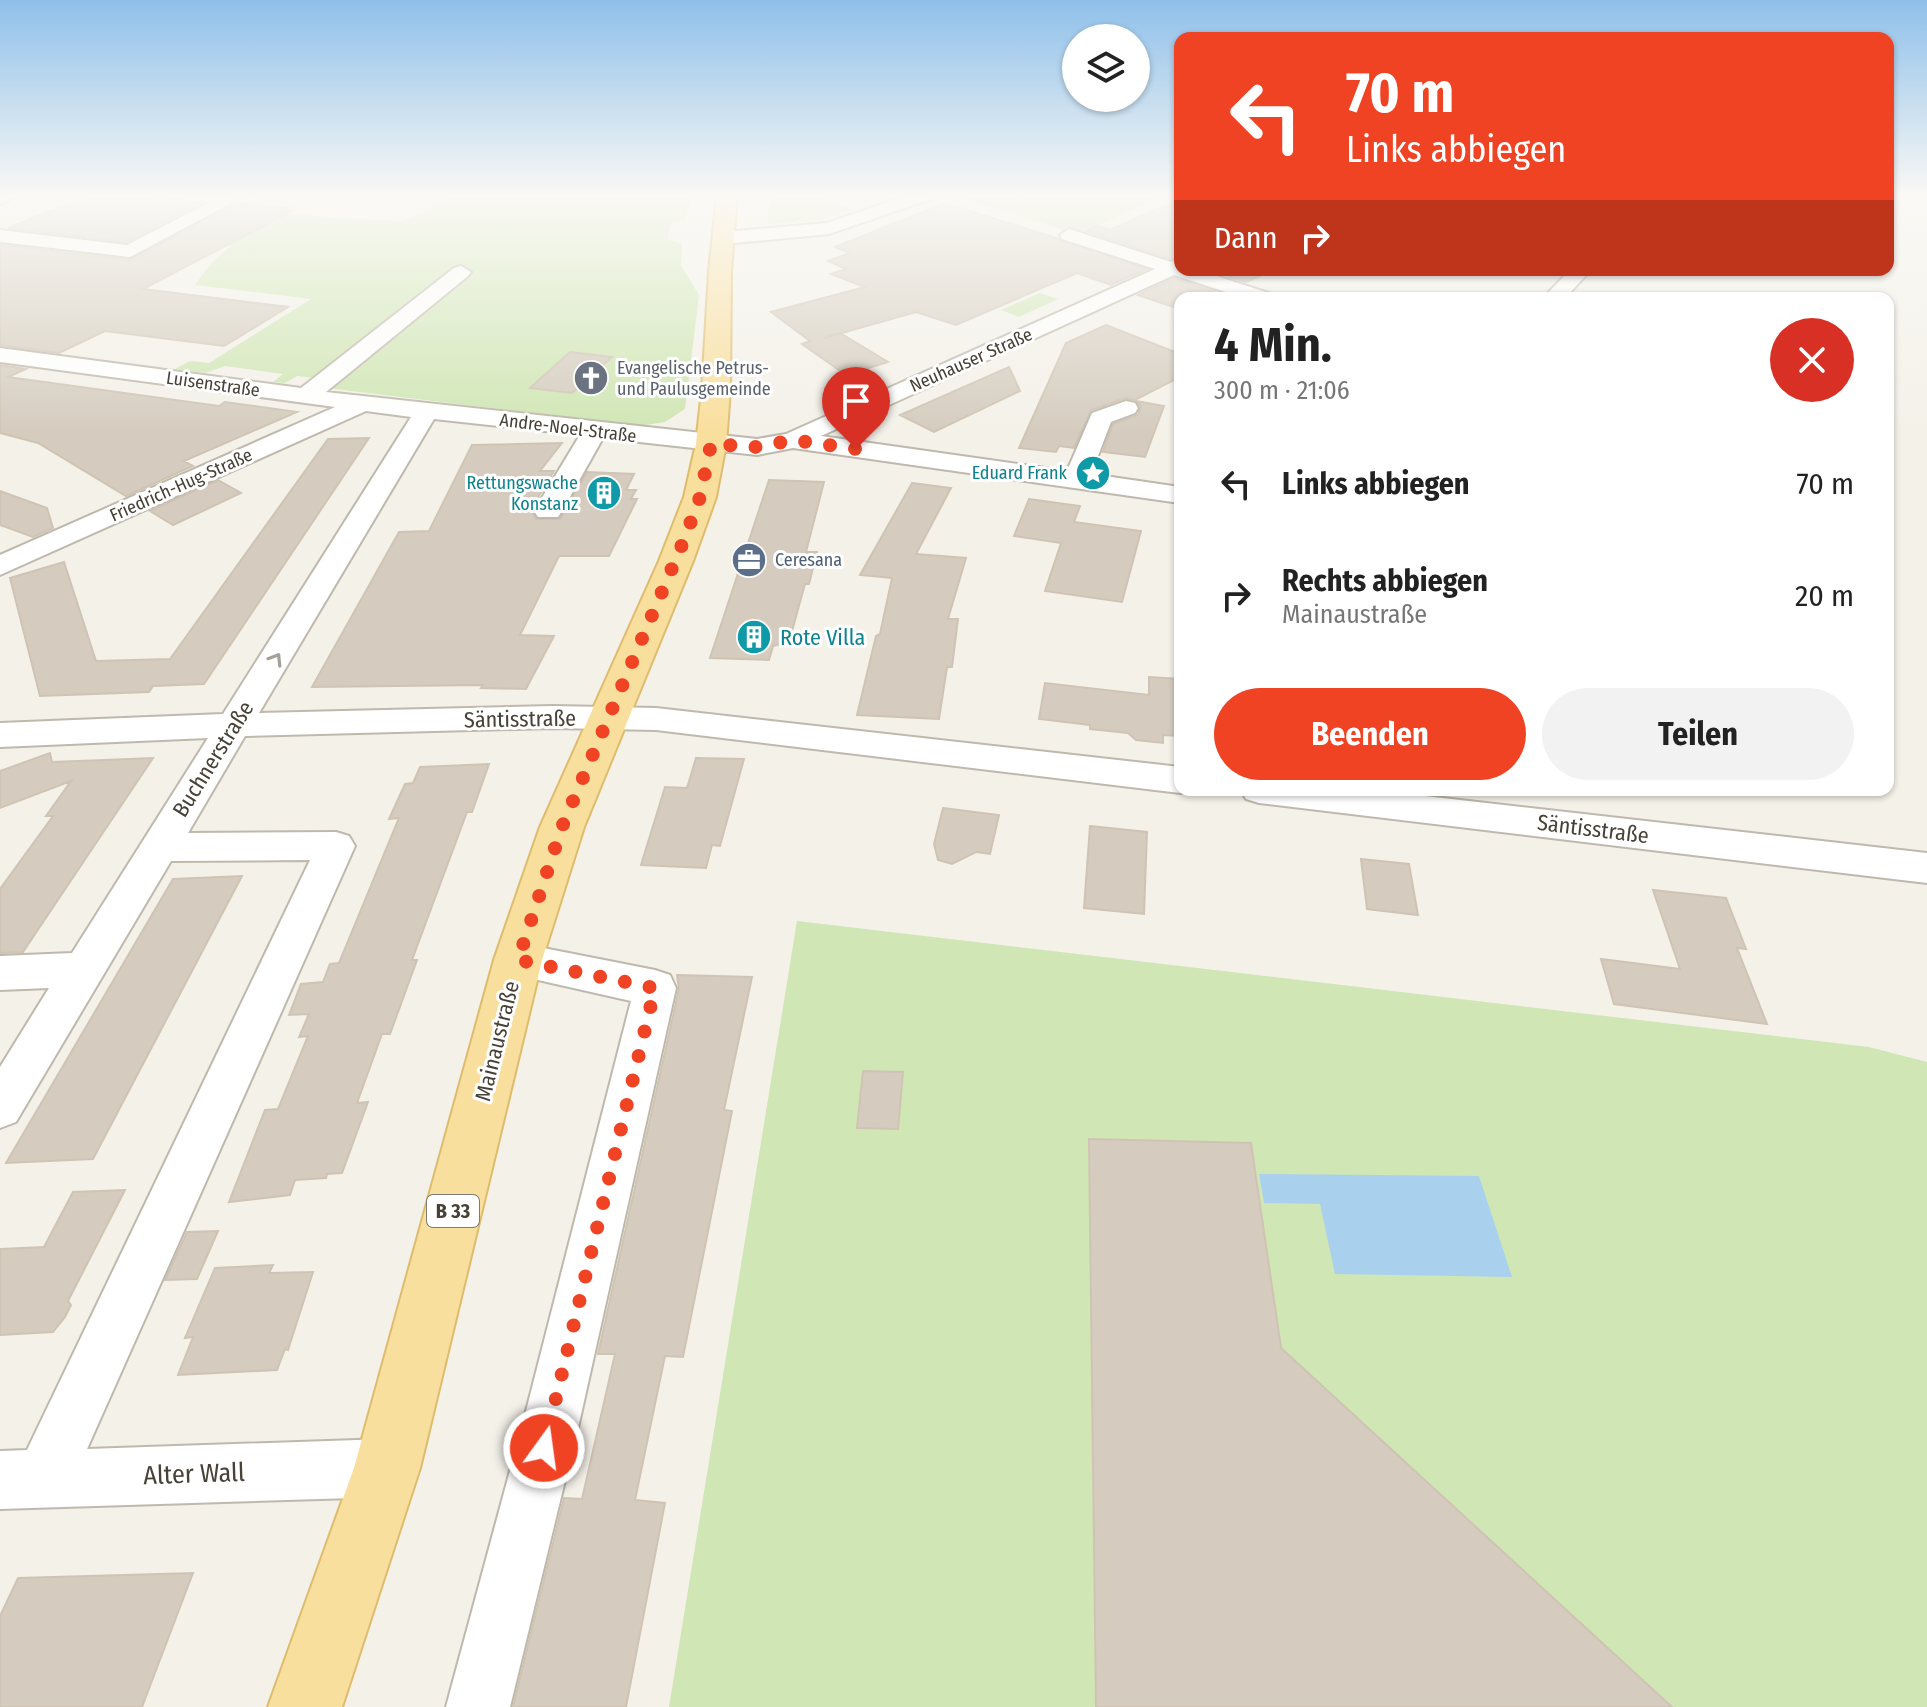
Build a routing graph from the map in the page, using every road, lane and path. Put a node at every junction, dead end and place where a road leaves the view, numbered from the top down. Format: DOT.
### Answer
graph roads {
  1 [pos="458,275"];
  2 [pos="720,275"];
  3 [pos="1159,275"];
  4 [pos="1202,276"];
  5 [pos="1575,276"];
  6 [pos="1248,292"];
  7 [pos="1559,292"];
  8 [pos="0,355"];
  9 [pos="305,397"];
  10 [pos="362,404"];
  11 [pos="426,412"];
  12 [pos="1127,413"];
  13 [pos="595,431"];
  14 [pos="793,440"];
  15 [pos="711,444"];
  16 [pos="1076,480"];
  17 [pos="1174,494"];
  18 [pos="548,511"];
  19 [pos="0,566"];
  20 [pos="609,719"];
  21 [pos="235,725"];
  22 [pos="0,735"];
  23 [pos="1174,779"];
  24 [pos="1349,796"];
  25 [pos="158,847"];
  26 [pos="1927,868"];
  27 [pos="518,960"];
  28 [pos="84,970"];
  29 [pos="0,973"];
  30 [pos="0,1107"];
  31 [pos="387,1468"];
  32 [pos="22,1479"];
  33 [pos="305,1707"];
  34 [pos="478,1707"];
  1 -- 9 [label="street"];
  2 -- 15 [label="main road, Mainaustraße / B 33"];
  3 -- 14 [label="street, Neuhauser Straße"];
  4 -- 6 [label="street"];
  5 -- 7 [label="street"];
  8 -- 9 [label="street, Luisenstraße"];
  9 -- 10 [label="street, Luisenstraße"];
  10 -- 11 [label="street, Luisenstraße"];
  10 -- 19 [label="street, Friedrich-Hug-Straße"];
  11 -- 13 [label="street, Andre-Noel-Straße"];
  21 -- 11 [label="street, Buchnerstraße, one-way"];
  12 -- 16 [label="street"];
  13 -- 15 [label="street, Andre-Noel-Straße"];
  13 -- 18 [label="street"];
  14 -- 15 [label="street, Neuhauser Straße"];
  14 -- 16 [label="street"];
  15 -- 20 [label="main road, Mainaustraße / B 33"];
  16 -- 17 [label="street"];
  20 -- 21 [label="street, Säntisstraße"];
  20 -- 23 [label="street, Säntisstraße"];
  20 -- 27 [label="main road, Mainaustraße / B 33"];
  21 -- 22 [label="street, Säntisstraße"];
  21 -- 25 [label="street, Buchnerstraße"];
  24 -- 26 [label="street, Säntisstraße"];
  25 -- 28 [label="street, Buchnerstraße"];
  25 -- 32 [label="street"];
  27 -- 31 [label="main road, Mainaustraße / B 33"];
  27 -- 34 [label="street"];
  28 -- 29 [label="street"];
  28 -- 30 [label="street, Buchnerstraße"];
  31 -- 32 [label="street, Alter Wall"];
  31 -- 33 [label="main road, Mainaustraße / B 33"];
}
